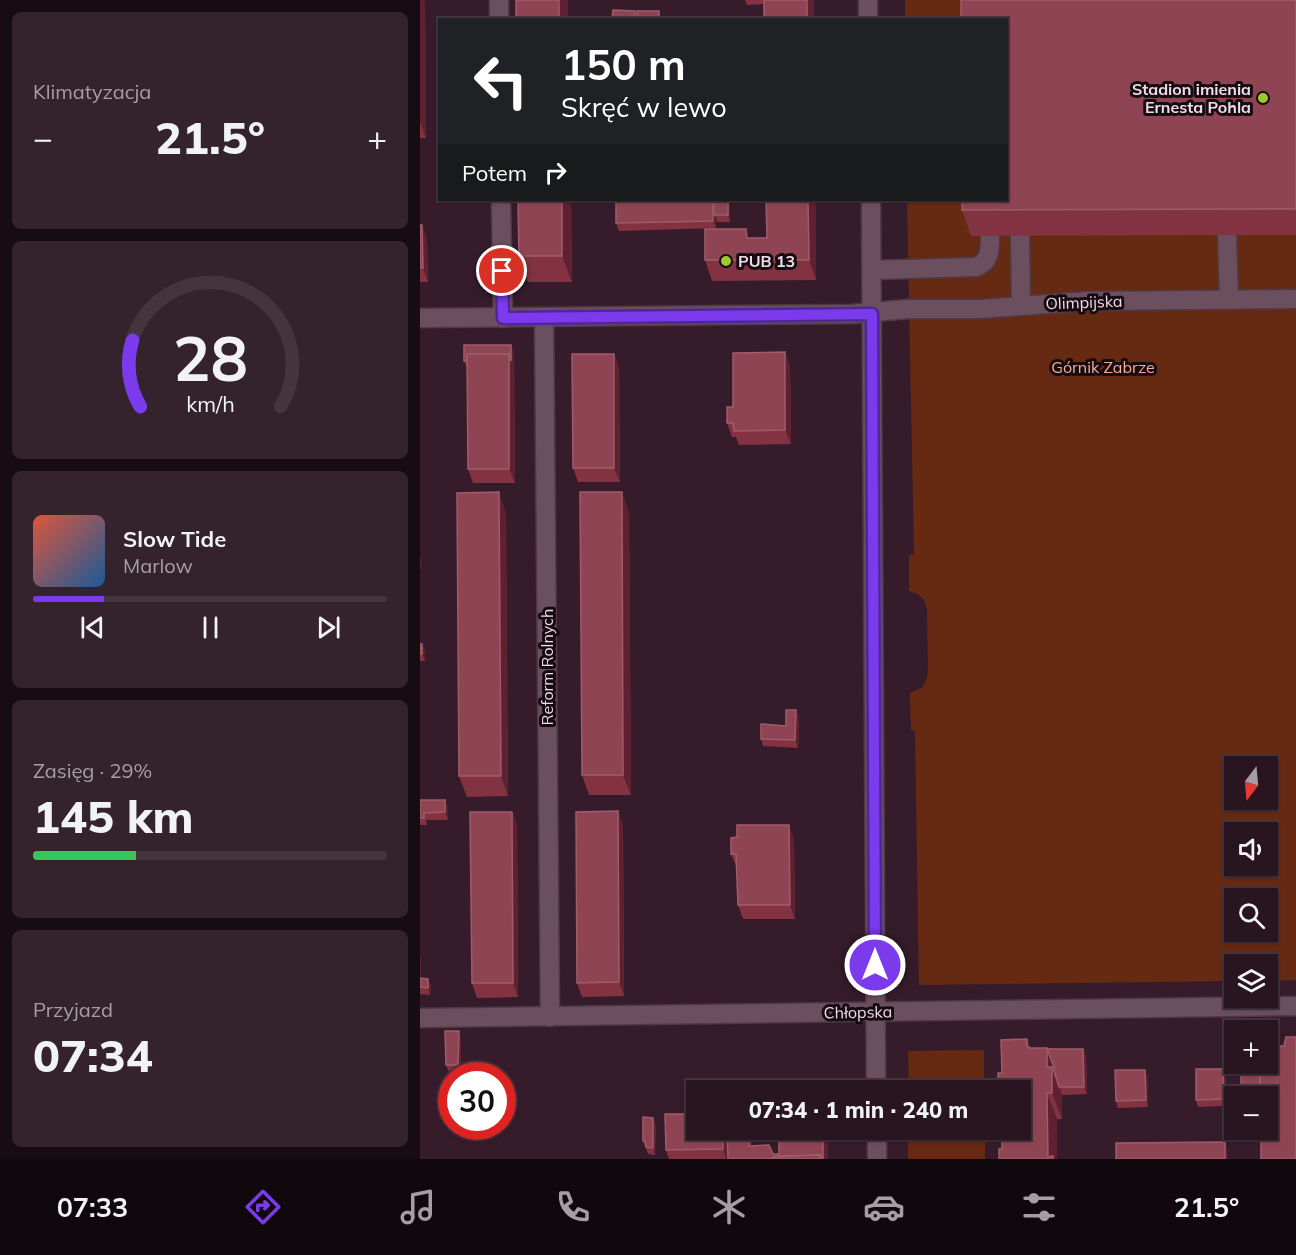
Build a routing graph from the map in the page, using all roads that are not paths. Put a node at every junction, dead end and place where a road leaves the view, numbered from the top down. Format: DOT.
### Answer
graph roads {
  1 [pos="499,0"];
  2 [pos="868,0"];
  3 [pos="499,18"];
  4 [pos="868,18"];
  5 [pos="501,201"];
  6 [pos="871,201"];
  7 [pos="1227,235"];
  8 [pos="990,236"];
  9 [pos="1020,236"];
  10 [pos="872,270"];
  11 [pos="1296,299"];
  12 [pos="1229,300"];
  13 [pos="1021,306"];
  14 [pos="872,314"];
  15 [pos="544,317"];
  16 [pos="420,318"];
  17 [pos="503,318"];
  18 [pos="1296,1006"];
  19 [pos="876,1011"];
  20 [pos="550,1017"];
  21 [pos="420,1018"];
  22 [pos="876,1080"];
  23 [pos="877,1140"];
  24 [pos="877,1159"];
  1 -- 3 [label="street"];
  2 -- 4 [label="street"];
  5 -- 17 [label="street"];
  6 -- 10 [label="street"];
  7 -- 12 [label="street"];
  8 -- 10 [label="street"];
  9 -- 13 [label="street"];
  10 -- 14 [label="street"];
  11 -- 12 [label="street, Olimpijska"];
  12 -- 13 [label="street, Olimpijska"];
  13 -- 14 [label="street, Olimpijska"];
  14 -- 15 [label="street, Olimpijska"];
  14 -- 19 [label="street"];
  15 -- 17 [label="street, Olimpijska"];
  15 -- 20 [label="street, Reform Rolnych"];
  16 -- 17 [label="street, Olimpijska"];
  18 -- 19 [label="street, Chłopska"];
  19 -- 20 [label="street, Chłopska"];
  19 -- 22 [label="street"];
  20 -- 21 [label="street, Chłopska"];
  23 -- 24 [label="street"];
}
